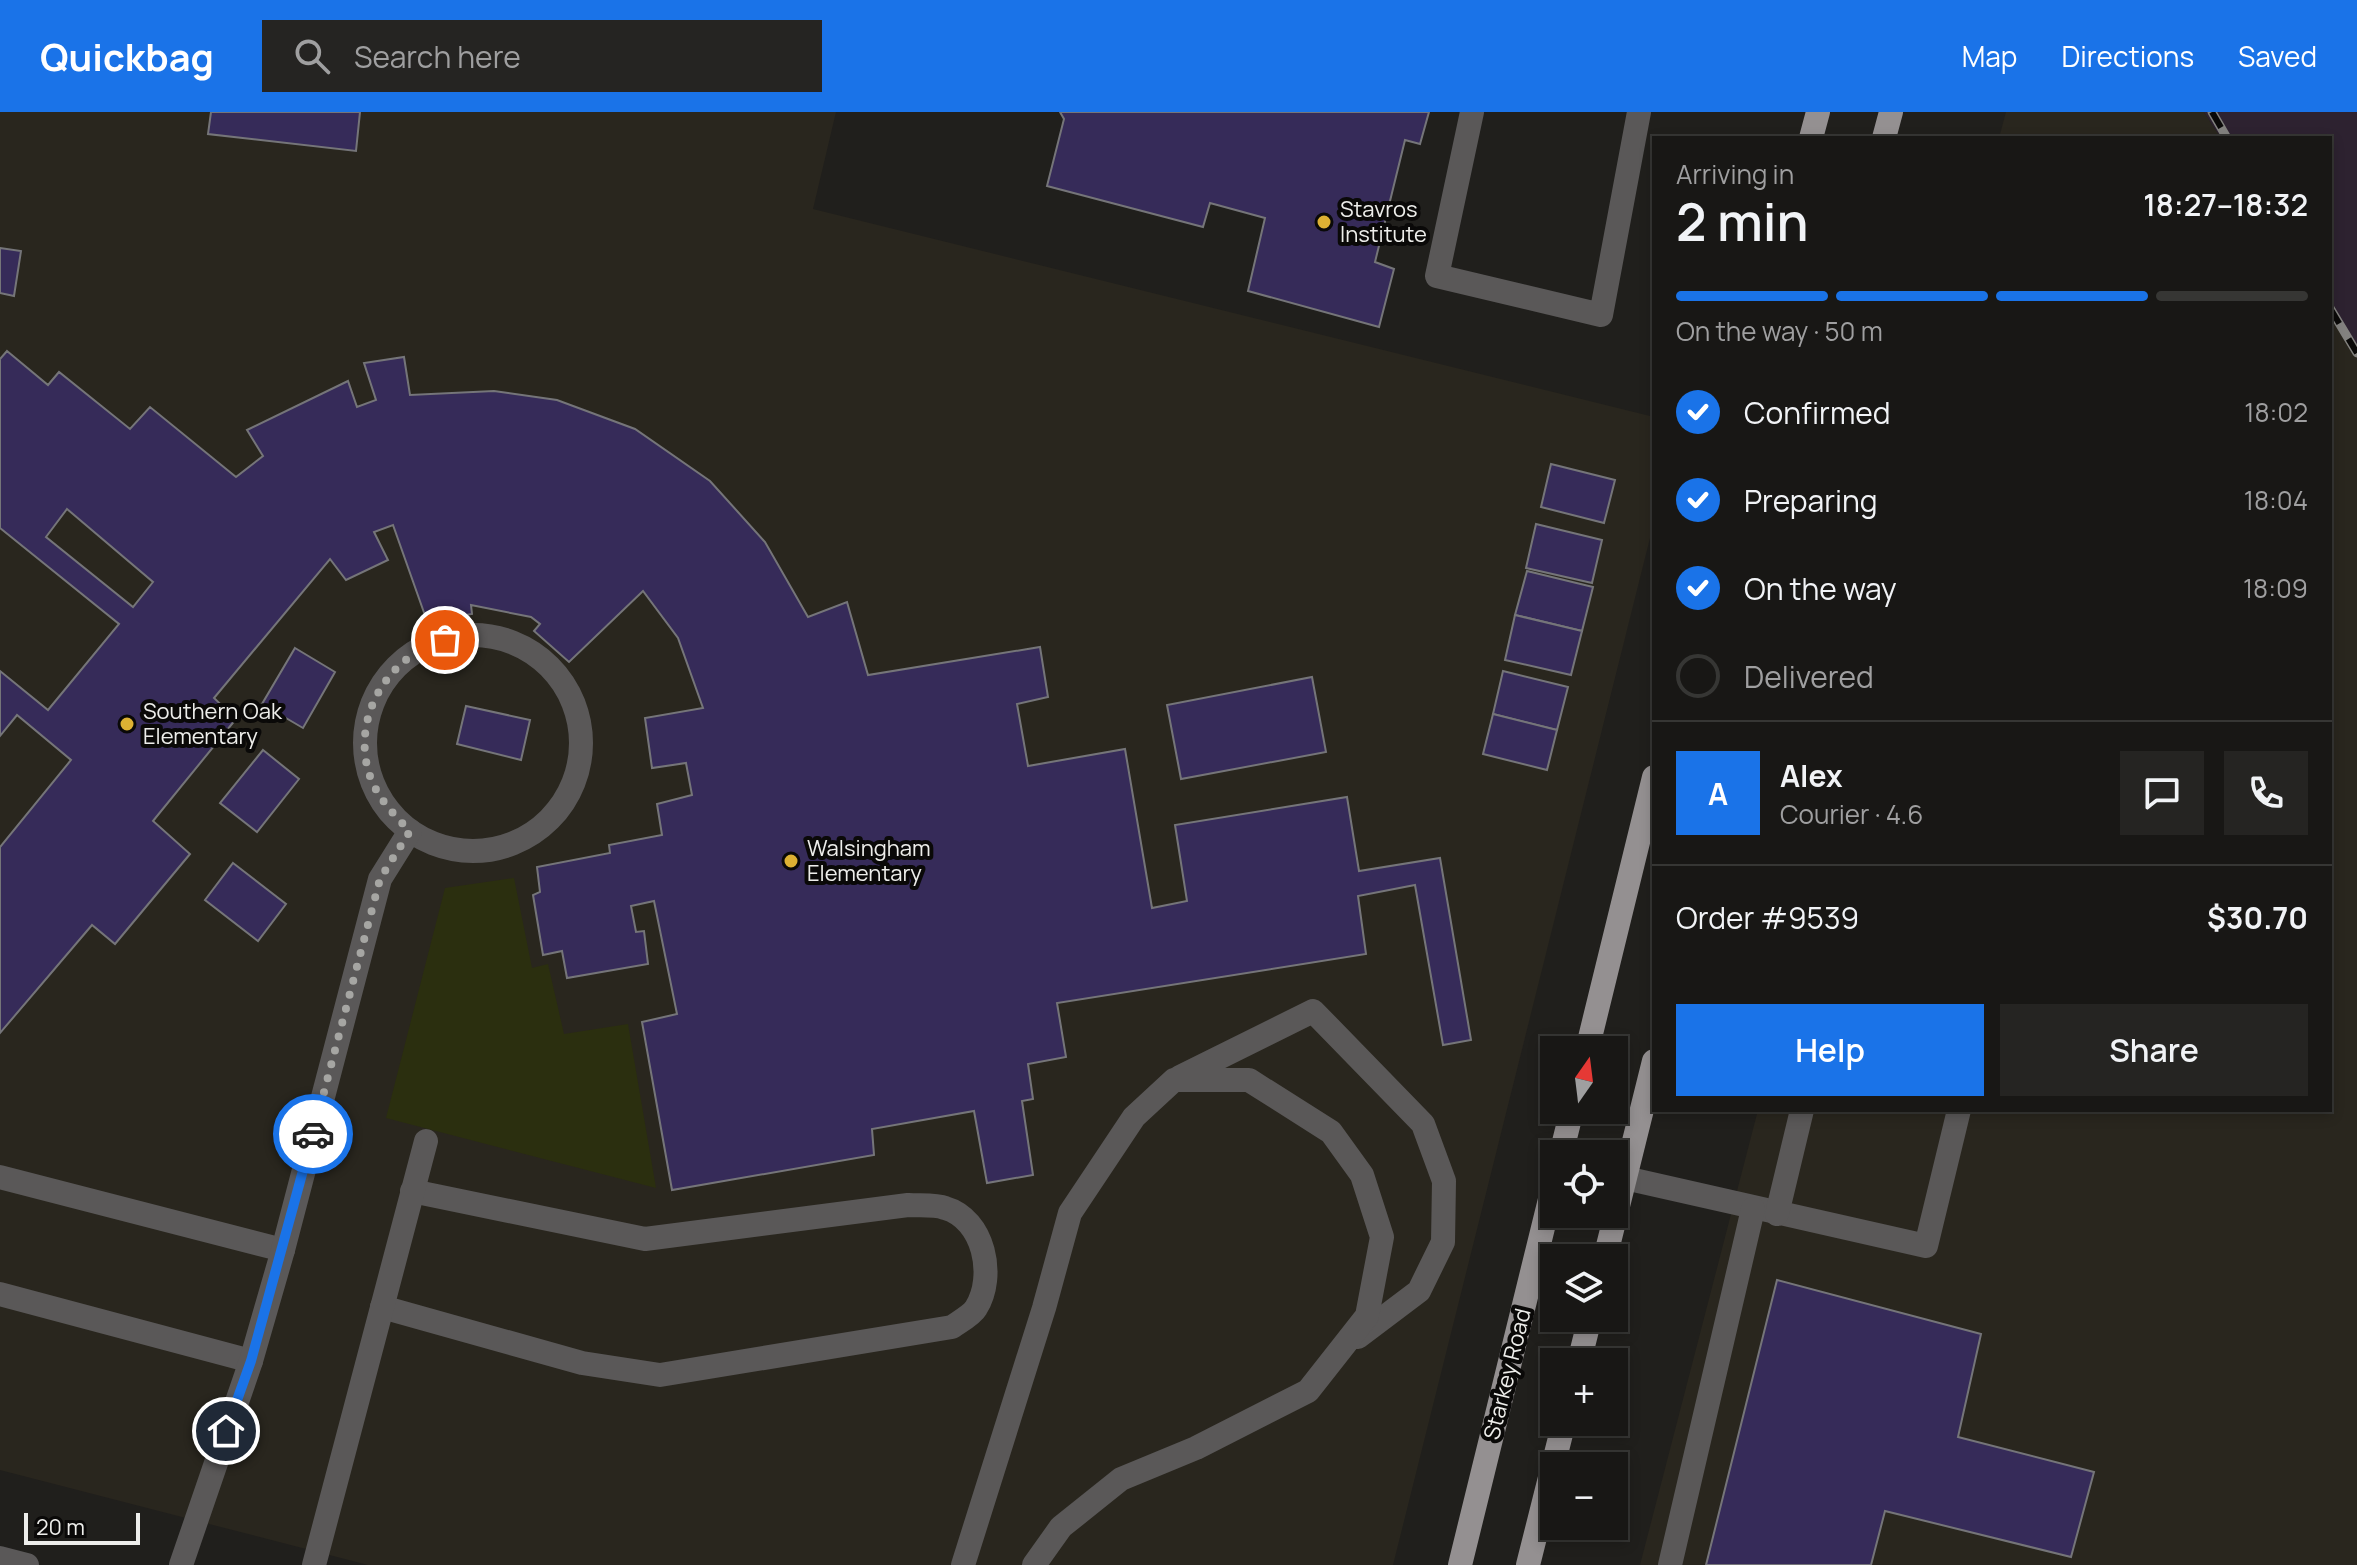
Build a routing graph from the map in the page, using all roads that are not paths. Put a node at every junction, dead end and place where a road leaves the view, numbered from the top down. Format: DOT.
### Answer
graph roads {
  1 [pos="1472,112"];
  2 [pos="1639,112"];
  3 [pos="1818,112"];
  4 [pos="1891,112"];
  5 [pos="1812,136"];
  6 [pos="1885,136"];
  7 [pos="1652,785"];
  8 [pos="410,831"];
  9 [pos="1590,1036"];
  10 [pos="1652,1069"];
  11 [pos="1174,1080"];
  12 [pos="1801,1112"];
  13 [pos="1959,1112"];
  14 [pos="426,1141"];
  15 [pos="1628,1166"];
  16 [pos="0,1177"];
  17 [pos="1628,1179"];
  18 [pos="412,1191"];
  19 [pos="1765,1211"];
  20 [pos="1543,1228"];
  21 [pos="283,1250"];
  22 [pos="0,1294"];
  23 [pos="382,1307"];
  24 [pos="1349,1343"];
  25 [pos="251,1361"];
  26 [pos="1560,1436"];
  27 [pos="0,1558"];
  28 [pos="27,1565"];
  29 [pos="181,1565"];
  30 [pos="314,1565"];
  31 [pos="963,1565"];
  32 [pos="1034,1565"];
  33 [pos="1460,1565"];
  34 [pos="1528,1565"];
  35 [pos="1670,1565"];
  1 -- 2 [label="street"];
  3 -- 5 [label="main road"];
  4 -- 6 [label="main road"];
  7 -- 9 [label="main road"];
  8 -- 8 [label="street"];
  8 -- 21 [label="street"];
  10 -- 15 [label="main road"];
  11 -- 24 [label="street"];
  11 -- 24 [label="street"];
  11 -- 31 [label="street"];
  12 -- 19 [label="street"];
  13 -- 19 [label="street"];
  14 -- 18 [label="street"];
  16 -- 21 [label="street"];
  17 -- 19 [label="street"];
  18 -- 23 [label="street"];
  18 -- 23 [label="street"];
  19 -- 35 [label="street"];
  20 -- 33 [label="main road, Starkey Road"];
  21 -- 25 [label="street"];
  22 -- 25 [label="street"];
  23 -- 30 [label="street"];
  24 -- 32 [label="street"];
  25 -- 29 [label="street"];
  26 -- 34 [label="main road"];
  27 -- 28 [label="street"];
}
